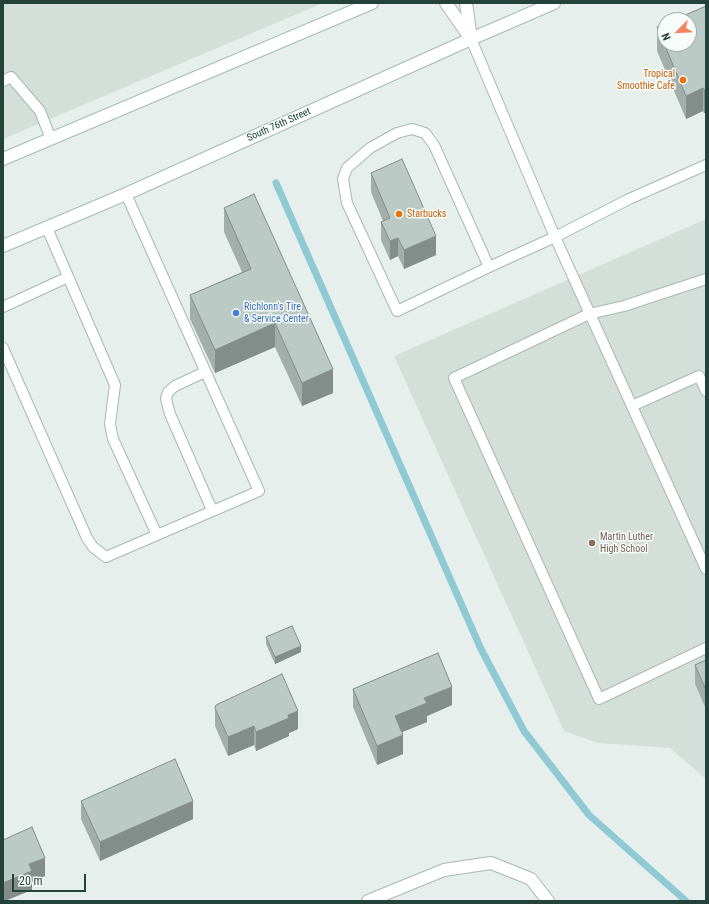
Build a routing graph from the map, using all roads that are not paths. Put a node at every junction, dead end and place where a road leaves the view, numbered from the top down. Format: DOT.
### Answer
graph roads {
  1 [pos="372,3"];
  2 [pos="446,3"];
  3 [pos="466,3"];
  4 [pos="554,3"];
  5 [pos="471,39"];
  6 [pos="3,81"];
  7 [pos="51,139"];
  8 [pos="3,159"];
  9 [pos="706,165"];
  10 [pos="126,194"];
  11 [pos="46,228"];
  12 [pos="555,237"];
  13 [pos="3,246"];
  14 [pos="489,267"];
  15 [pos="68,277"];
  16 [pos="706,279"];
  17 [pos="3,306"];
  18 [pos="590,314"];
  19 [pos="3,348"];
  20 [pos="206,372"];
  21 [pos="706,391"];
  22 [pos="632,406"];
  23 [pos="212,510"];
  24 [pos="157,535"];
  25 [pos="706,569"];
  26 [pos="706,648"];
  27 [pos="368,901"];
  28 [pos="548,901"];
  1 -- 7 [label="main road"];
  2 -- 5 [label="main road"];
  3 -- 5 [label="main road"];
  4 -- 5 [label="main road, South 76th Street"];
  5 -- 10 [label="main road, South 76th Street"];
  5 -- 12 [label="lane"];
  6 -- 7 [label="lane"];
  7 -- 8 [label="main road"];
  9 -- 12 [label="lane"];
  10 -- 11 [label="main road, South 76th Street"];
  10 -- 20 [label="lane"];
  11 -- 13 [label="main road, South 76th Street"];
  11 -- 15 [label="lane"];
  12 -- 14 [label="lane"];
  12 -- 18 [label="lane"];
  14 -- 14 [label="lane"];
  15 -- 17 [label="lane"];
  15 -- 24 [label="lane"];
  16 -- 18 [label="lane"];
  18 -- 22 [label="lane"];
  18 -- 26 [label="lane"];
  19 -- 24 [label="lane"];
  20 -- 23 [label="lane"];
  20 -- 23 [label="lane"];
  21 -- 22 [label="lane"];
  22 -- 25 [label="lane"];
  23 -- 24 [label="lane"];
  27 -- 28 [label="main road"];
}
